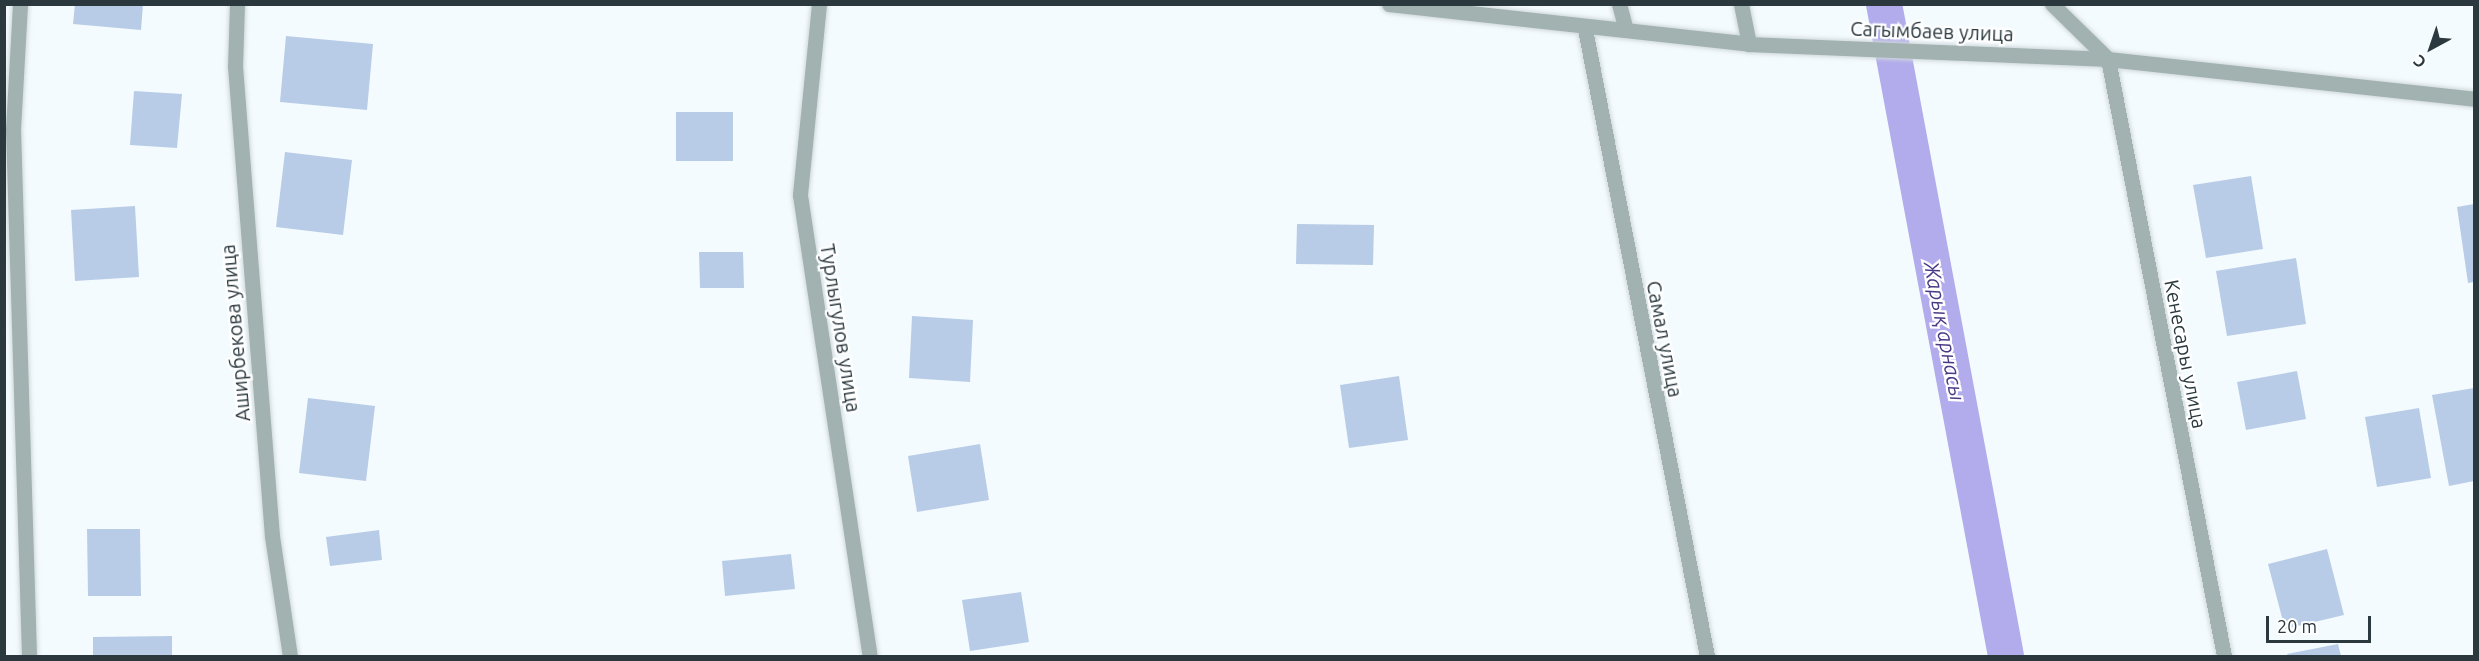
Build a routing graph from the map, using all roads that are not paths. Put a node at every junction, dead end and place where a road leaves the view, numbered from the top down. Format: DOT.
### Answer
graph roads {
  1 [pos="20,4"];
  2 [pos="237,4"];
  3 [pos="819,4"];
  4 [pos="1619,4"];
  5 [pos="1741,4"];
  6 [pos="2052,4"];
  7 [pos="1399,5"];
  8 [pos="1585,29"];
  9 [pos="1626,30"];
  10 [pos="1749,44"];
  11 [pos="2108,59"];
  12 [pos="2475,99"];
  13 [pos="29,657"];
  14 [pos="290,657"];
  15 [pos="870,657"];
  16 [pos="1707,657"];
  17 [pos="2224,657"];
  1 -- 13 [label="street"];
  2 -- 14 [label="street, Аширбекова улица"];
  3 -- 15 [label="street, Турлыгулов улица"];
  4 -- 9 [label="street"];
  5 -- 10 [label="street"];
  6 -- 11 [label="street"];
  7 -- 8 [label="street, Сагымбаев улица"];
  8 -- 9 [label="street, Сагымбаев улица"];
  8 -- 16 [label="street, Самал улица"];
  9 -- 10 [label="street, Сагымбаев улица"];
  10 -- 11 [label="street, Сагымбаев улица"];
  11 -- 12 [label="street, Сагымбаев улица"];
  11 -- 17 [label="street, Кенесары улица"];
}
